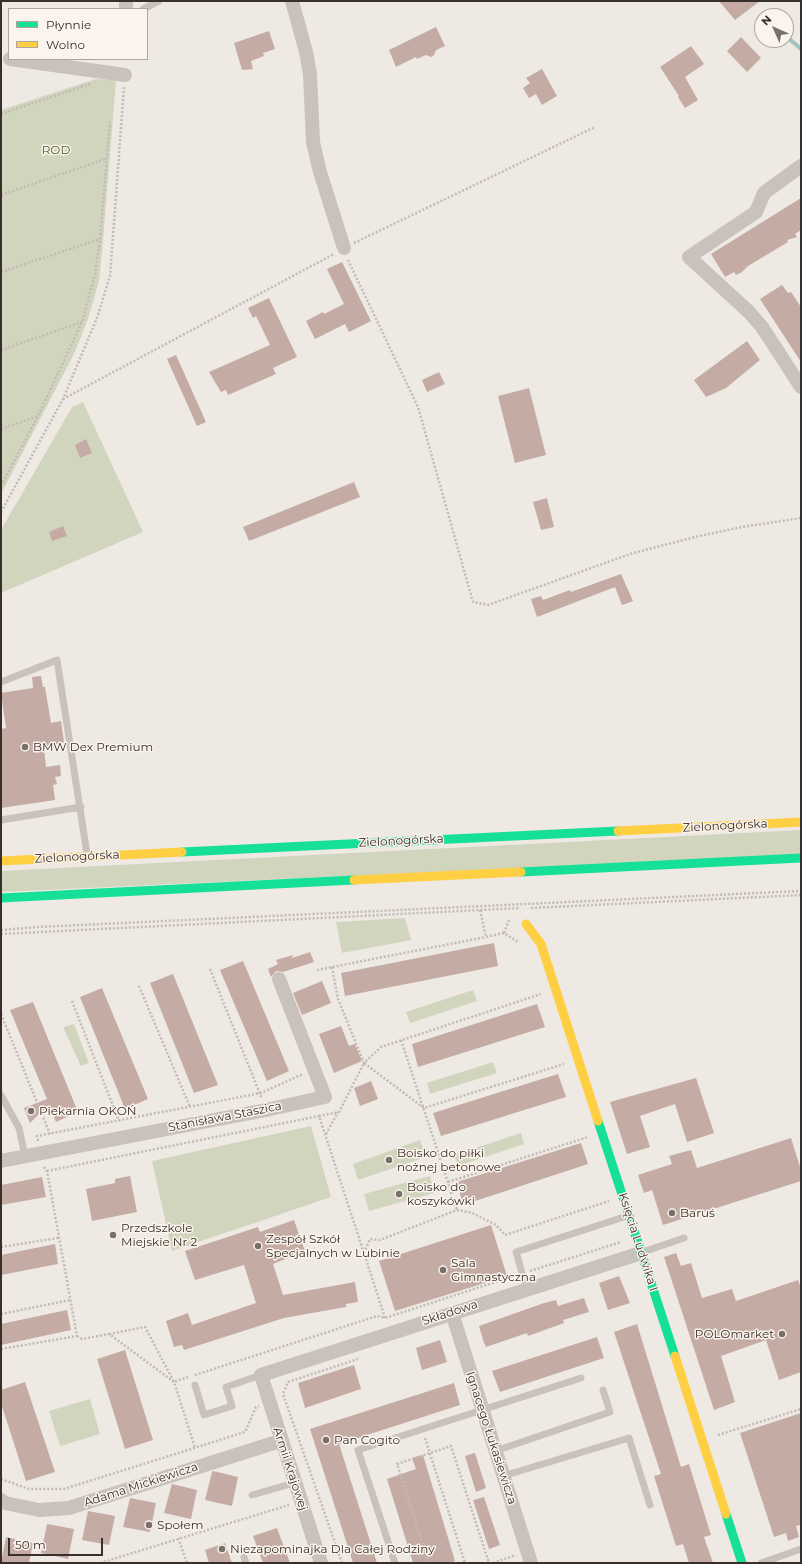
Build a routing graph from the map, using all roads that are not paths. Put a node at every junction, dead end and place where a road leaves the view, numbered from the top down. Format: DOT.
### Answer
graph roads {
  1 [pos="159,1"];
  2 [pos="292,1"];
  3 [pos="145,8"];
  4 [pos="17,60"];
  5 [pos="125,75"];
  6 [pos="801,166"];
  7 [pos="344,248"];
  8 [pos="801,387"];
  9 [pos="1,682"];
  10 [pos="81,807"];
  11 [pos="1,820"];
  12 [pos="801,822"];
  13 [pos="88,856"];
  14 [pos="801,858"];
  15 [pos="1,861"];
  16 [pos="1,898"];
  17 [pos="526,924"];
  18 [pos="279,979"];
  19 [pos="1,1095"];
  20 [pos="25,1156"];
  21 [pos="1,1160"];
  22 [pos="629,1215"];
  23 [pos="684,1238"];
  24 [pos="641,1253"];
  25 [pos="527,1290"];
  26 [pos="452,1313"];
  27 [pos="261,1376"];
  28 [pos="581,1378"];
  29 [pos="195,1385"];
  30 [pos="603,1390"];
  31 [pos="482,1411"];
  32 [pos="280,1441"];
  33 [pos="495,1451"];
  34 [pos="503,1476"];
  35 [pos="294,1483"];
  36 [pos="252,1495"];
  37 [pos="1,1500"];
  38 [pos="650,1506"];
  39 [pos="801,1549"];
  40 [pos="529,1557"];
  41 [pos="321,1563"];
  42 [pos="395,1563"];
  43 [pos="742,1563"];
  44 [pos="761,1563"];
  1 -- 3 [label="lane"];
  2 -- 7 [label="street"];
  4 -- 5 [label="street"];
  6 -- 8 [label="street"];
  9 -- 10 [label="lane"];
  10 -- 11 [label="lane"];
  10 -- 13 [label="lane"];
  12 -- 13 [label="main road, Zielonogórska"];
  13 -- 15 [label="main road, Zielonogórska"];
  14 -- 16 [label="main road"];
  17 -- 22 [label="main road, Księcia Ludwika I"];
  18 -- 20 [label="street, Stanisława Staszica"];
  19 -- 20 [label="lane"];
  20 -- 21 [label="street, Stanisława Staszica"];
  22 -- 24 [label="main road, Księcia Ludwika I"];
  22 -- 25 [label="lane"];
  23 -- 24 [label="lane"];
  24 -- 25 [label="street, Składowa"];
  24 -- 43 [label="main road, Księcia Ludwika I"];
  25 -- 26 [label="street, Składowa"];
  26 -- 27 [label="street, Składowa"];
  26 -- 31 [label="street, Ignacego Łukasiewicza"];
  27 -- 29 [label="lane"];
  27 -- 32 [label="street, Armii Krajowej"];
  28 -- 31 [label="lane"];
  30 -- 33 [label="lane"];
  31 -- 33 [label="street, Ignacego Łukasiewicza"];
  31 -- 42 [label="lane"];
  32 -- 35 [label="street, Armii Krajowej"];
  32 -- 37 [label="street, Adama Mickiewicza"];
  33 -- 34 [label="street, Ignacego Łukasiewicza"];
  34 -- 38 [label="lane"];
  34 -- 40 [label="street, Ignacego Łukasiewicza"];
  35 -- 36 [label="lane"];
  35 -- 41 [label="street, Armii Krajowej"];
  39 -- 44 [label="lane"];
}
